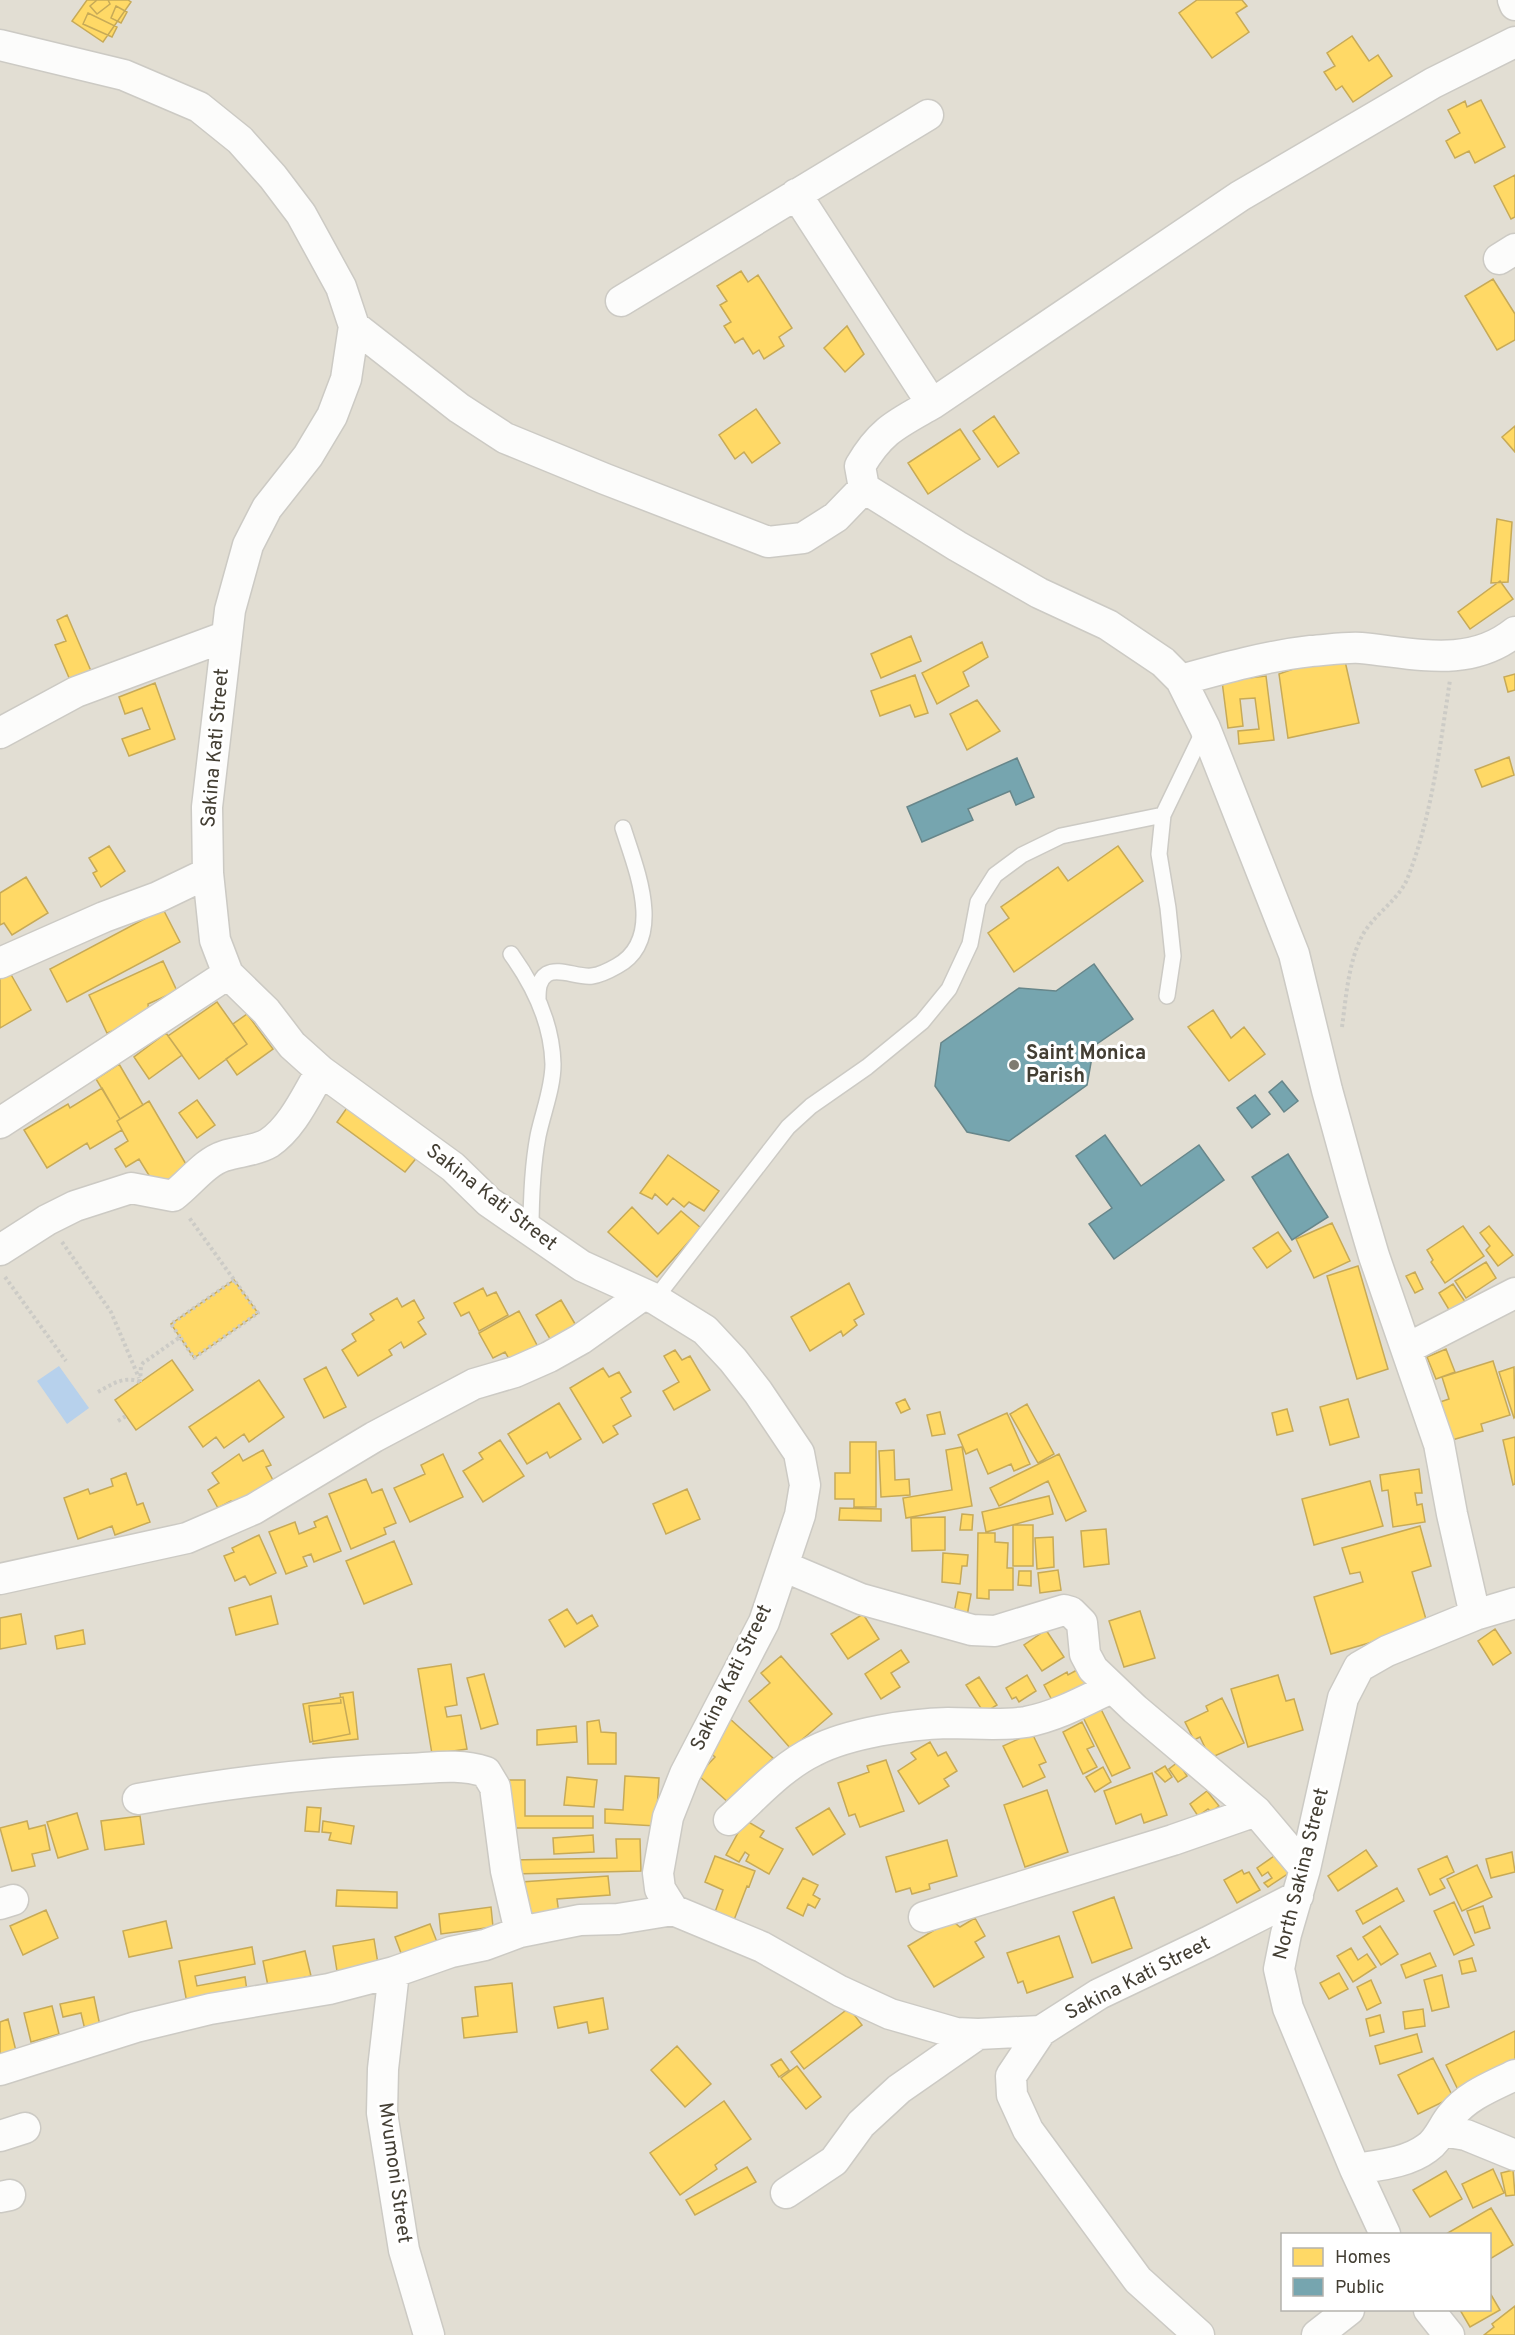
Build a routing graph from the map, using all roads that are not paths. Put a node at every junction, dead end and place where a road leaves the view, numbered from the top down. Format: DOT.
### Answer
graph roads {
  1 [pos="1513,0"];
  2 [pos="1515,5"];
  3 [pos="1515,42"];
  4 [pos="0,45"];
  5 [pos="928,116"];
  6 [pos="796,194"];
  7 [pos="621,301"];
  8 [pos="354,326"];
  9 [pos="932,404"];
  10 [pos="864,488"];
  11 [pos="1515,632"];
  12 [pos="227,636"];
  13 [pos="1181,680"];
  14 [pos="1205,728"];
  15 [pos="0,732"];
  16 [pos="1163,815"];
  17 [pos="623,828"];
  18 [pos="208,873"];
  19 [pos="511,954"];
  20 [pos="0,963"];
  21 [pos="228,974"];
  22 [pos="1167,996"];
  23 [pos="538,999"];
  24 [pos="321,1071"];
  25 [pos="0,1123"];
  26 [pos="531,1232"];
  27 [pos="0,1250"];
  28 [pos="1515,1293"];
  29 [pos="649,1297"];
  30 [pos="1407,1349"];
  31 [pos="783,1566"];
  32 [pos="0,1579"];
  33 [pos="1515,1603"];
  34 [pos="1474,1615"];
  35 [pos="1112,1688"];
  36 [pos="138,1799"];
  37 [pos="1257,1810"];
  38 [pos="729,1820"];
  39 [pos="1301,1882"];
  40 [pos="674,1910"];
  41 [pos="924,1917"];
  42 [pos="520,1932"];
  43 [pos="394,1972"];
  44 [pos="1041,2031"];
  45 [pos="978,2034"];
  46 [pos="0,2070"];
  47 [pos="1515,2075"];
  48 [pos="1442,2131"];
  49 [pos="1515,2155"];
  50 [pos="1355,2169"];
  51 [pos="786,2193"];
  52 [pos="1384,2233"];
  53 [pos="1347,2311"];
  54 [pos="1430,2311"];
  55 [pos="429,2335"];
  56 [pos="1198,2335"];
  57 [pos="1317,2335"];
  58 [pos="1449,2335"];
  1 -- 2 [label="street"];
  3 -- 9 [label="street"];
  4 -- 8 [label="street, Sakina Kati Street"];
  5 -- 6 [label="street"];
  6 -- 7 [label="street"];
  6 -- 9 [label="street"];
  8 -- 10 [label="street"];
  8 -- 12 [label="street, Sakina Kati Street"];
  9 -- 10 [label="street"];
  10 -- 13 [label="street"];
  11 -- 13 [label="street"];
  12 -- 15 [label="street"];
  12 -- 18 [label="street, Sakina Kati Street"];
  13 -- 14 [label="street"];
  14 -- 16 [label="lane"];
  14 -- 30 [label="street"];
  16 -- 22 [label="lane"];
  16 -- 29 [label="lane"];
  17 -- 23 [label="lane"];
  18 -- 20 [label="street"];
  18 -- 21 [label="street, Sakina Kati Street"];
  19 -- 23 [label="lane"];
  21 -- 24 [label="street, Sakina Kati Street"];
  21 -- 25 [label="street"];
  23 -- 26 [label="lane"];
  24 -- 26 [label="street, Sakina Kati Street"];
  24 -- 27 [label="street"];
  26 -- 29 [label="street, Sakina Kati Street"];
  28 -- 30 [label="street"];
  29 -- 31 [label="street, Sakina Kati Street"];
  29 -- 32 [label="street"];
  30 -- 34 [label="street"];
  31 -- 35 [label="street"];
  31 -- 40 [label="street, Sakina Kati Street"];
  33 -- 34 [label="street, North Sakina Street"];
  34 -- 39 [label="street, North Sakina Street"];
  35 -- 37 [label="street"];
  35 -- 38 [label="street"];
  36 -- 42 [label="street"];
  37 -- 39 [label="street"];
  37 -- 41 [label="street"];
  39 -- 44 [label="street, Sakina Kati Street"];
  39 -- 50 [label="street, North Sakina Street"];
  40 -- 42 [label="street"];
  40 -- 45 [label="street, Sakina Kati Street"];
  42 -- 43 [label="street"];
  43 -- 46 [label="street"];
  43 -- 55 [label="street, Mvumoni Street"];
  44 -- 45 [label="street, Sakina Kati Street"];
  44 -- 56 [label="street"];
  45 -- 51 [label="street"];
  47 -- 48 [label="street"];
  48 -- 49 [label="street"];
  48 -- 50 [label="street"];
  50 -- 52 [label="street, North Sakina Street"];
  53 -- 57 [label="street"];
  54 -- 58 [label="street"];
}
